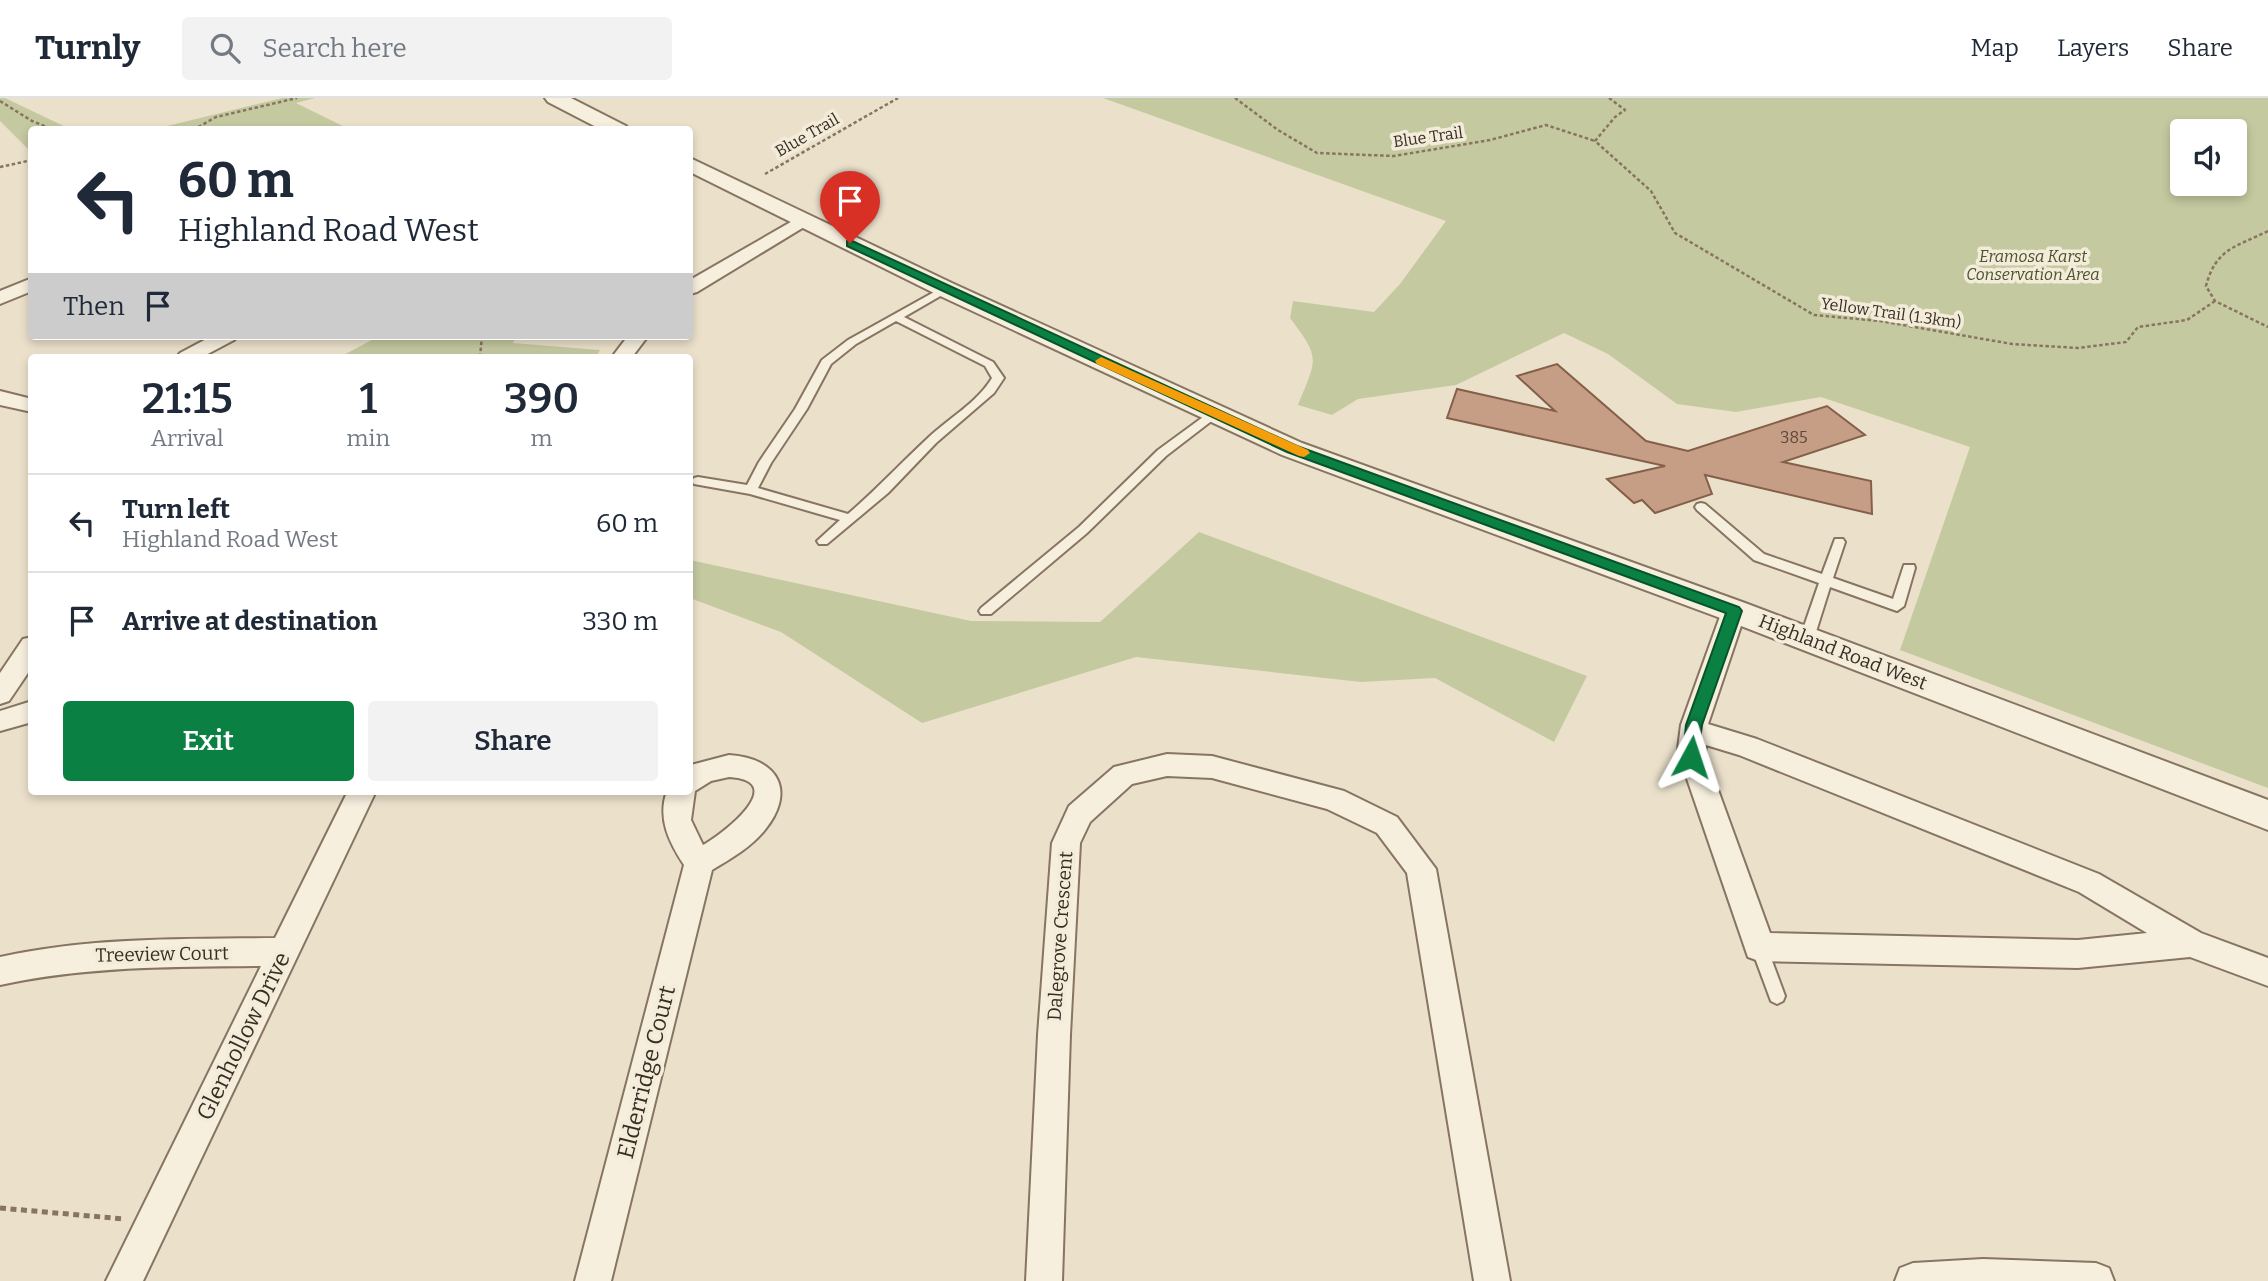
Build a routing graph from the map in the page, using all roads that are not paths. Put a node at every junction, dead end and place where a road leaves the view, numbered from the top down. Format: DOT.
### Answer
graph roads {
  1 [pos="555,98"];
  2 [pos="611,126"];
  3 [pos="693,165"];
  4 [pos="803,220"];
  5 [pos="28,286"];
  6 [pos="693,286"];
  7 [pos="945,289"];
  8 [pos="0,298"];
  9 [pos="896,317"];
  10 [pos="220,340"];
  11 [pos="635,340"];
  12 [pos="193,354"];
  13 [pos="624,354"];
  14 [pos="0,398"];
  15 [pos="28,405"];
  16 [pos="1214,413"];
  17 [pos="698,481"];
  18 [pos="751,490"];
  19 [pos="1701,508"];
  20 [pos="848,518"];
  21 [pos="823,541"];
  22 [pos="1839,542"];
  23 [pos="1909,568"];
  24 [pos="1826,581"];
  25 [pos="986,611"];
  26 [pos="1734,611"];
  27 [pos="1807,638"];
  28 [pos="28,652"];
  29 [pos="0,694"];
  30 [pos="28,712"];
  31 [pos="0,721"];
  32 [pos="1693,730"];
  33 [pos="693,779"];
  34 [pos="360,795"];
  35 [pos="680,795"];
  36 [pos="2268,815"];
  37 [pos="699,863"];
  38 [pos="2190,943"];
  39 [pos="1759,947"];
  40 [pos="283,952"];
  41 [pos="0,971"];
  42 [pos="2268,972"];
  43 [pos="1777,996"];
  44 [pos="124,1281"];
  45 [pos="593,1281"];
  46 [pos="1044,1281"];
  47 [pos="1492,1281"];
  48 [pos="1913,1281"];
  49 [pos="2096,1281"];
  1 -- 2 [label="street"];
  3 -- 4 [label="street, Highland Road West"];
  4 -- 6 [label="street"];
  4 -- 7 [label="street, Highland Road West"];
  5 -- 8 [label="street"];
  7 -- 9 [label="lane"];
  7 -- 16 [label="street, Highland Road West"];
  9 -- 18 [label="lane"];
  9 -- 20 [label="lane"];
  10 -- 12 [label="street"];
  11 -- 13 [label="street"];
  14 -- 15 [label="street"];
  16 -- 25 [label="lane"];
  16 -- 26 [label="street, Highland Road West"];
  17 -- 18 [label="lane"];
  18 -- 20 [label="lane"];
  19 -- 24 [label="lane"];
  20 -- 21 [label="lane"];
  22 -- 24 [label="lane"];
  23 -- 24 [label="lane"];
  24 -- 27 [label="lane"];
  26 -- 27 [label="street, Highland Road West"];
  26 -- 32 [label="street"];
  27 -- 36 [label="street, Highland Road West"];
  28 -- 29 [label="street"];
  30 -- 31 [label="street"];
  32 -- 38 [label="street"];
  32 -- 39 [label="street"];
  33 -- 37 [label="street"];
  34 -- 40 [label="street, Glenhollow Drive"];
  35 -- 37 [label="street"];
  37 -- 45 [label="street, Elderridge Court"];
  38 -- 39 [label="street"];
  38 -- 42 [label="street"];
  39 -- 43 [label="lane"];
  40 -- 41 [label="street, Treeview Court"];
  40 -- 44 [label="street, Glenhollow Drive"];
  46 -- 47 [label="street, Dalegrove Crescent"];
  48 -- 49 [label="street"];
}
